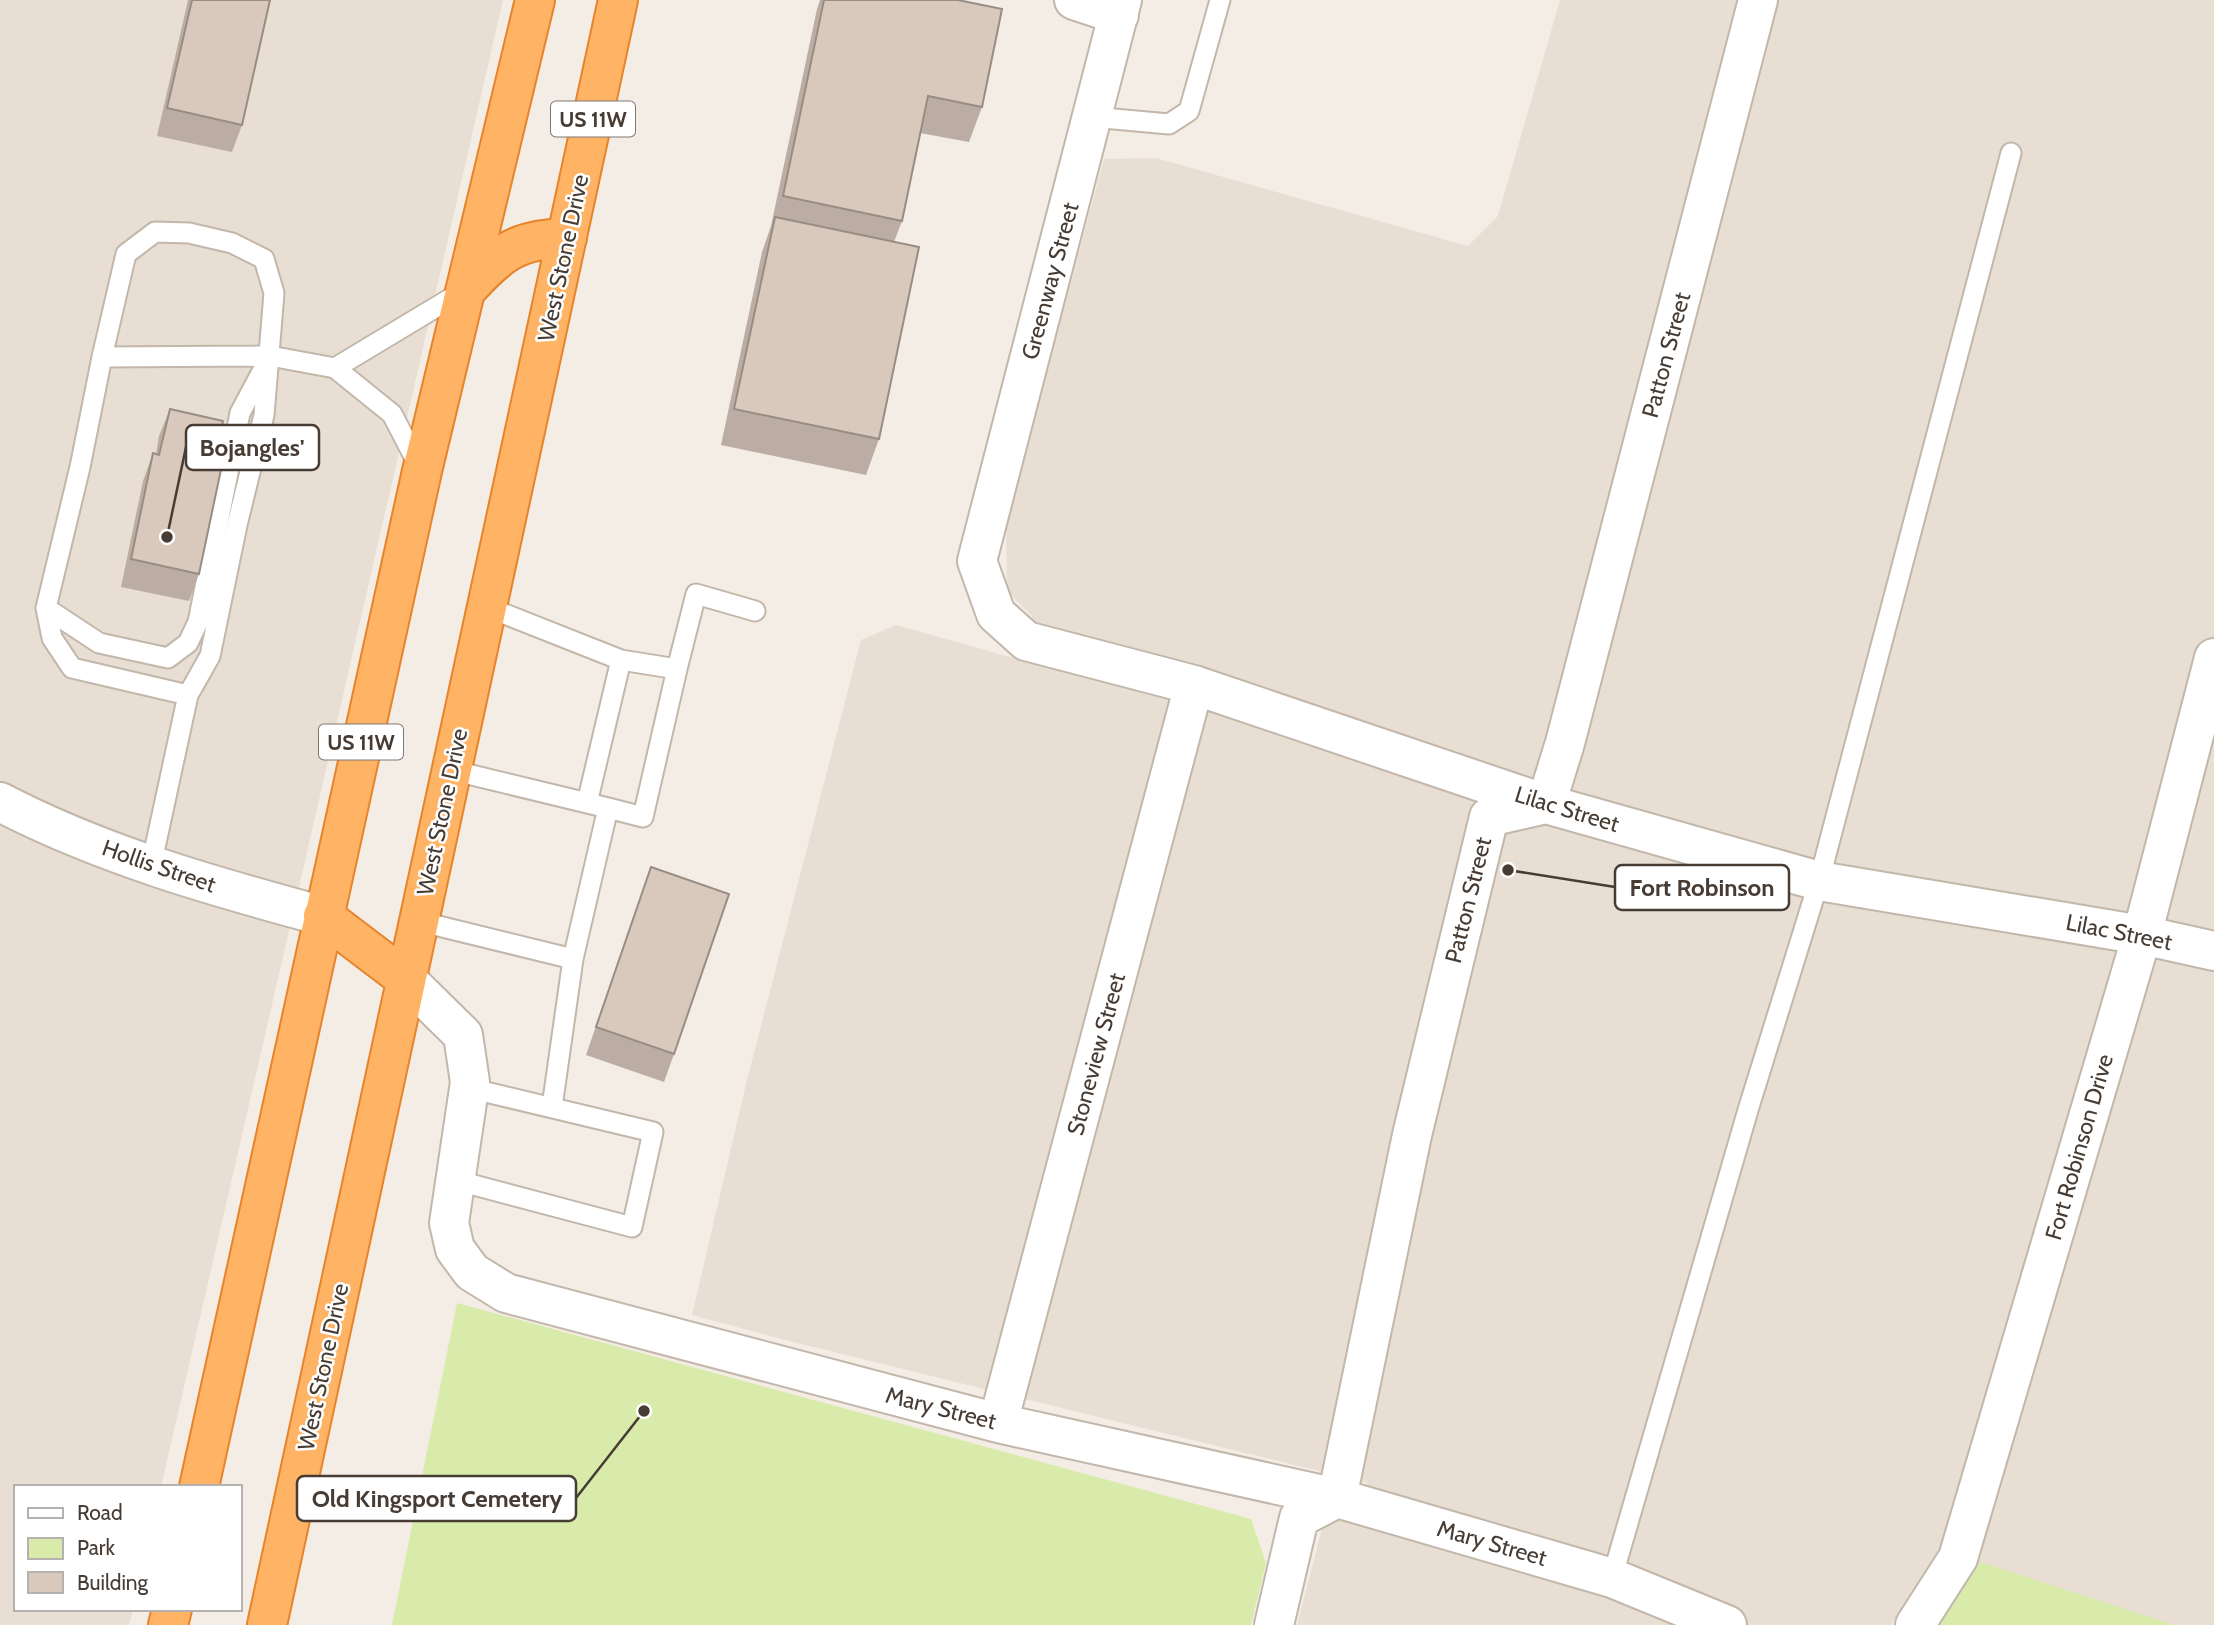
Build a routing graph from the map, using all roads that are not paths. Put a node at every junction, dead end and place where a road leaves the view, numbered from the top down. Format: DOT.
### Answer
graph roads {
  1 [pos="535,0"];
  2 [pos="618,0"];
  3 [pos="1074,0"];
  4 [pos="1220,0"];
  5 [pos="1758,0"];
  6 [pos="1121,7"];
  7 [pos="1092,117"];
  8 [pos="2011,153"];
  9 [pos="568,238"];
  10 [pos="466,290"];
  11 [pos="270,355"];
  12 [pos="102,357"];
  13 [pos="335,369"];
  14 [pos="422,471"];
  15 [pos="977,561"];
  16 [pos="487,607"];
  17 [pos="46,608"];
  18 [pos="755,611"];
  19 [pos="2214,658"];
  20 [pos="621,660"];
  21 [pos="677,669"];
  22 [pos="1194,685"];
  23 [pos="188,695"];
  24 [pos="451,770"];
  25 [pos="0,802"];
  26 [pos="587,803"];
  27 [pos="1546,804"];
  28 [pos="608,808"];
  29 [pos="151,866"];
  30 [pos="1819,881"];
  31 [pos="323,916"];
  32 [pos="418,921"];
  33 [pos="2142,935"];
  34 [pos="2214,951"];
  35 [pos="573,960"];
  36 [pos="406,979"];
  37 [pos="469,1088"];
  38 [pos="552,1107"];
  39 [pos="455,1180"];
  40 [pos="998,1423"];
  41 [pos="198,1485"];
  42 [pos="1337,1498"];
  43 [pos="1612,1578"];
  44 [pos="267,1625"];
  45 [pos="1274,1625"];
  46 [pos="1727,1625"];
  47 [pos="1915,1625"];
  1 -- 10 [label="highway, US 11W"];
  2 -- 9 [label="highway, West Stone Drive / US 11W"];
  3 -- 6 [label="street"];
  4 -- 7 [label="lane"];
  5 -- 27 [label="street, Patton Street"];
  6 -- 7 [label="street, Greenway Street"];
  7 -- 15 [label="street, Greenway Street"];
  8 -- 30 [label="lane"];
  9 -- 10 [label="highway"];
  9 -- 16 [label="highway, West Stone Drive / US 11W"];
  10 -- 13 [label="lane"];
  10 -- 14 [label="highway, US 11W"];
  11 -- 12 [label="lane"];
  11 -- 12 [label="lane"];
  11 -- 13 [label="lane"];
  11 -- 17 [label="lane"];
  11 -- 23 [label="lane"];
  12 -- 17 [label="lane"];
  13 -- 14 [label="lane"];
  14 -- 31 [label="highway, US 11W"];
  15 -- 22 [label="street, Lilac Street"];
  16 -- 20 [label="lane"];
  16 -- 24 [label="highway, West Stone Drive / US 11W"];
  17 -- 23 [label="lane"];
  18 -- 21 [label="lane"];
  19 -- 33 [label="street, Fort Robinson Drive"];
  20 -- 21 [label="lane"];
  20 -- 26 [label="lane"];
  21 -- 28 [label="lane"];
  22 -- 27 [label="street, Lilac Street"];
  22 -- 40 [label="street, Stoneview Street"];
  23 -- 29 [label="lane"];
  24 -- 26 [label="lane"];
  24 -- 32 [label="highway, West Stone Drive / US 11W"];
  25 -- 29 [label="street, Hollis Street"];
  26 -- 28 [label="lane"];
  27 -- 30 [label="street, Lilac Street"];
  27 -- 42 [label="street, Patton Street"];
  28 -- 35 [label="lane"];
  29 -- 31 [label="street, Hollis Street"];
  30 -- 33 [label="street, Lilac Street"];
  30 -- 43 [label="lane"];
  31 -- 36 [label="highway"];
  31 -- 41 [label="highway, US 11W"];
  32 -- 35 [label="lane"];
  32 -- 36 [label="highway, West Stone Drive / US 11W"];
  33 -- 34 [label="street, Lilac Street"];
  33 -- 47 [label="street, Fort Robinson Drive"];
  35 -- 38 [label="lane"];
  36 -- 37 [label="street, Mary Street"];
  36 -- 44 [label="highway, West Stone Drive / US 11W"];
  37 -- 38 [label="lane"];
  37 -- 39 [label="street, Mary Street"];
  38 -- 39 [label="lane"];
  39 -- 40 [label="street, Mary Street"];
  40 -- 42 [label="street, Mary Street"];
  42 -- 43 [label="street, Mary Street"];
  42 -- 45 [label="street"];
  43 -- 46 [label="street, Mary Street"];
}
